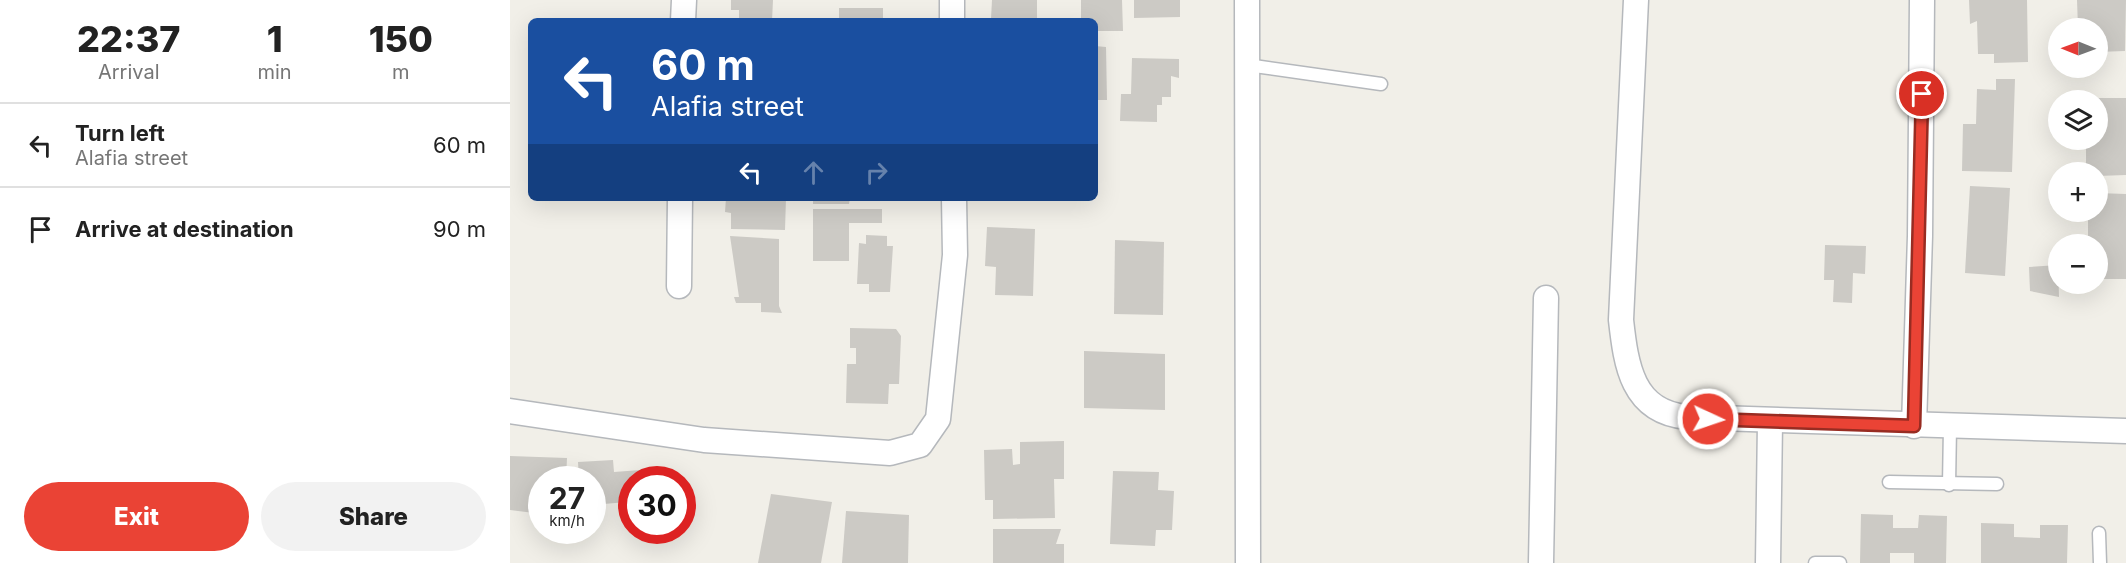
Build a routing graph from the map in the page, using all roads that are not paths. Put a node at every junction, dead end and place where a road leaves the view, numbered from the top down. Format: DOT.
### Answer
graph roads {
  1 [pos="684,0"];
  2 [pos="951,0"];
  3 [pos="1247,0"];
  4 [pos="1636,0"];
  5 [pos="1922,0"];
  6 [pos="683,18"];
  7 [pos="952,18"];
  8 [pos="1247,65"];
  9 [pos="1381,84"];
  10 [pos="680,201"];
  11 [pos="954,201"];
  12 [pos="679,286"];
  13 [pos="1546,298"];
  14 [pos="510,411"];
  15 [pos="1770,422"];
  16 [pos="1914,426"];
  17 [pos="1950,427"];
  18 [pos="2126,431"];
  19 [pos="1889,482"];
  20 [pos="1949,484"];
  21 [pos="1997,484"];
  22 [pos="2099,533"];
  23 [pos="1248,563"];
  24 [pos="1541,563"];
  25 [pos="1768,563"];
  26 [pos="1815,563"];
  27 [pos="1840,563"];
  28 [pos="2100,563"];
  1 -- 6 [label="street"];
  2 -- 7 [label="street"];
  3 -- 8 [label="street"];
  4 -- 15 [label="street"];
  5 -- 16 [label="street"];
  8 -- 9 [label="lane"];
  8 -- 23 [label="street"];
  10 -- 12 [label="street"];
  11 -- 14 [label="street"];
  13 -- 24 [label="street"];
  15 -- 16 [label="street"];
  15 -- 25 [label="street"];
  16 -- 17 [label="street"];
  17 -- 18 [label="street"];
  17 -- 20 [label="lane"];
  19 -- 20 [label="lane"];
  20 -- 21 [label="lane"];
  22 -- 28 [label="lane"];
  26 -- 27 [label="lane"];
}
